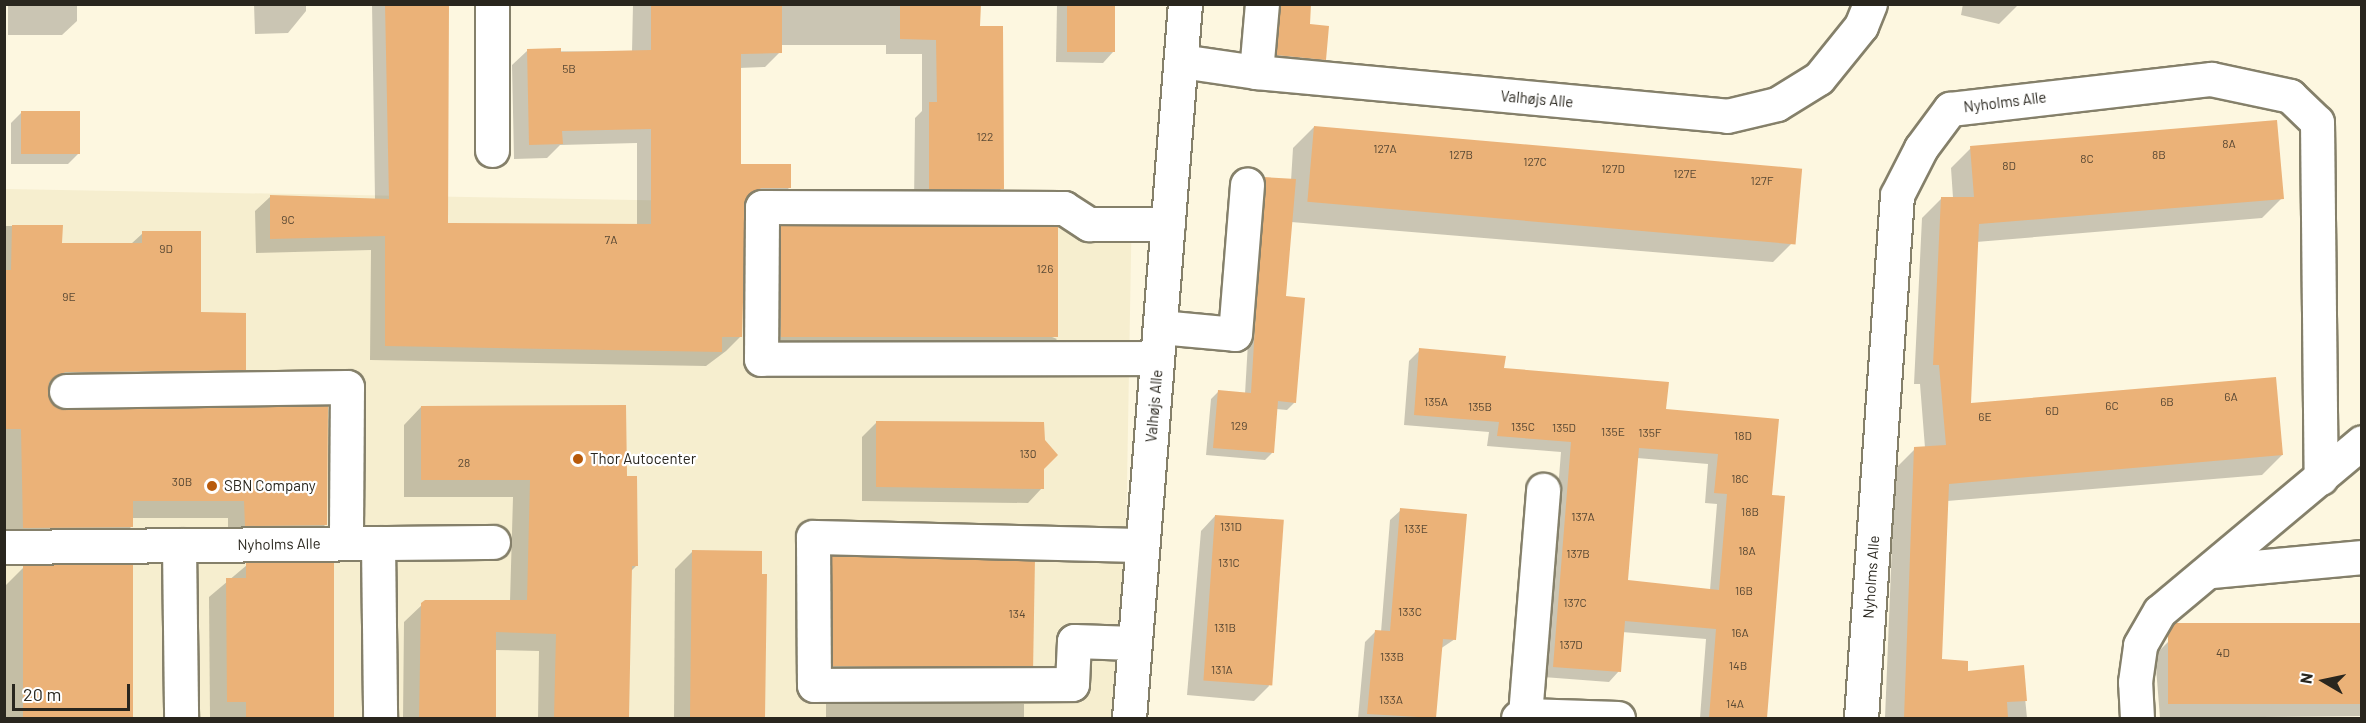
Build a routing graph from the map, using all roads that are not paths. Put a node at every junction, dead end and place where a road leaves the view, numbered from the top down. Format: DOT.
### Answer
graph roads {
  1 [pos="492,4"];
  2 [pos="1185,4"];
  3 [pos="1262,4"];
  4 [pos="1866,15"];
  5 [pos="1181,61"];
  6 [pos="1256,72"];
  7 [pos="492,150"];
  8 [pos="1247,184"];
  9 [pos="1168,224"];
  10 [pos="1159,342"];
  11 [pos="66,391"];
  12 [pos="2361,442"];
  13 [pos="2321,478"];
  14 [pos="1543,490"];
  15 [pos="493,542"];
  16 [pos="346,543"];
  17 [pos="378,543"];
  18 [pos="179,545"];
  19 [pos="1143,545"];
  20 [pos="4,547"];
  21 [pos="2361,557"];
  22 [pos="2212,571"];
  23 [pos="1134,643"];
  24 [pos="1521,717"];
  25 [pos="182,718"];
  26 [pos="380,718"];
  27 [pos="1137,718"];
  28 [pos="1618,718"];
  29 [pos="1861,718"];
  30 [pos="2137,718"];
  1 -- 7 [label="street"];
  2 -- 5 [label="street, Valhøjs Alle"];
  3 -- 6 [label="street"];
  4 -- 6 [label="street, Valhøjs Alle"];
  5 -- 6 [label="street, Valhøjs Alle"];
  5 -- 9 [label="street, Valhøjs Alle"];
  8 -- 10 [label="street"];
  9 -- 10 [label="street, Valhøjs Alle"];
  9 -- 10 [label="street"];
  10 -- 19 [label="street, Valhøjs Alle"];
  11 -- 16 [label="street"];
  12 -- 13 [label="street"];
  13 -- 22 [label="street"];
  13 -- 29 [label="street, Nyholms Alle"];
  14 -- 24 [label="street"];
  15 -- 17 [label="street, Nyholms Alle"];
  16 -- 17 [label="street, Nyholms Alle"];
  16 -- 18 [label="street, Nyholms Alle"];
  17 -- 26 [label="street"];
  18 -- 20 [label="street, Nyholms Alle"];
  18 -- 25 [label="street"];
  19 -- 23 [label="street, Valhøjs Alle"];
  19 -- 23 [label="street"];
  21 -- 22 [label="street"];
  22 -- 30 [label="street"];
  23 -- 27 [label="street, Valhøjs Alle"];
  24 -- 28 [label="street"];
}
